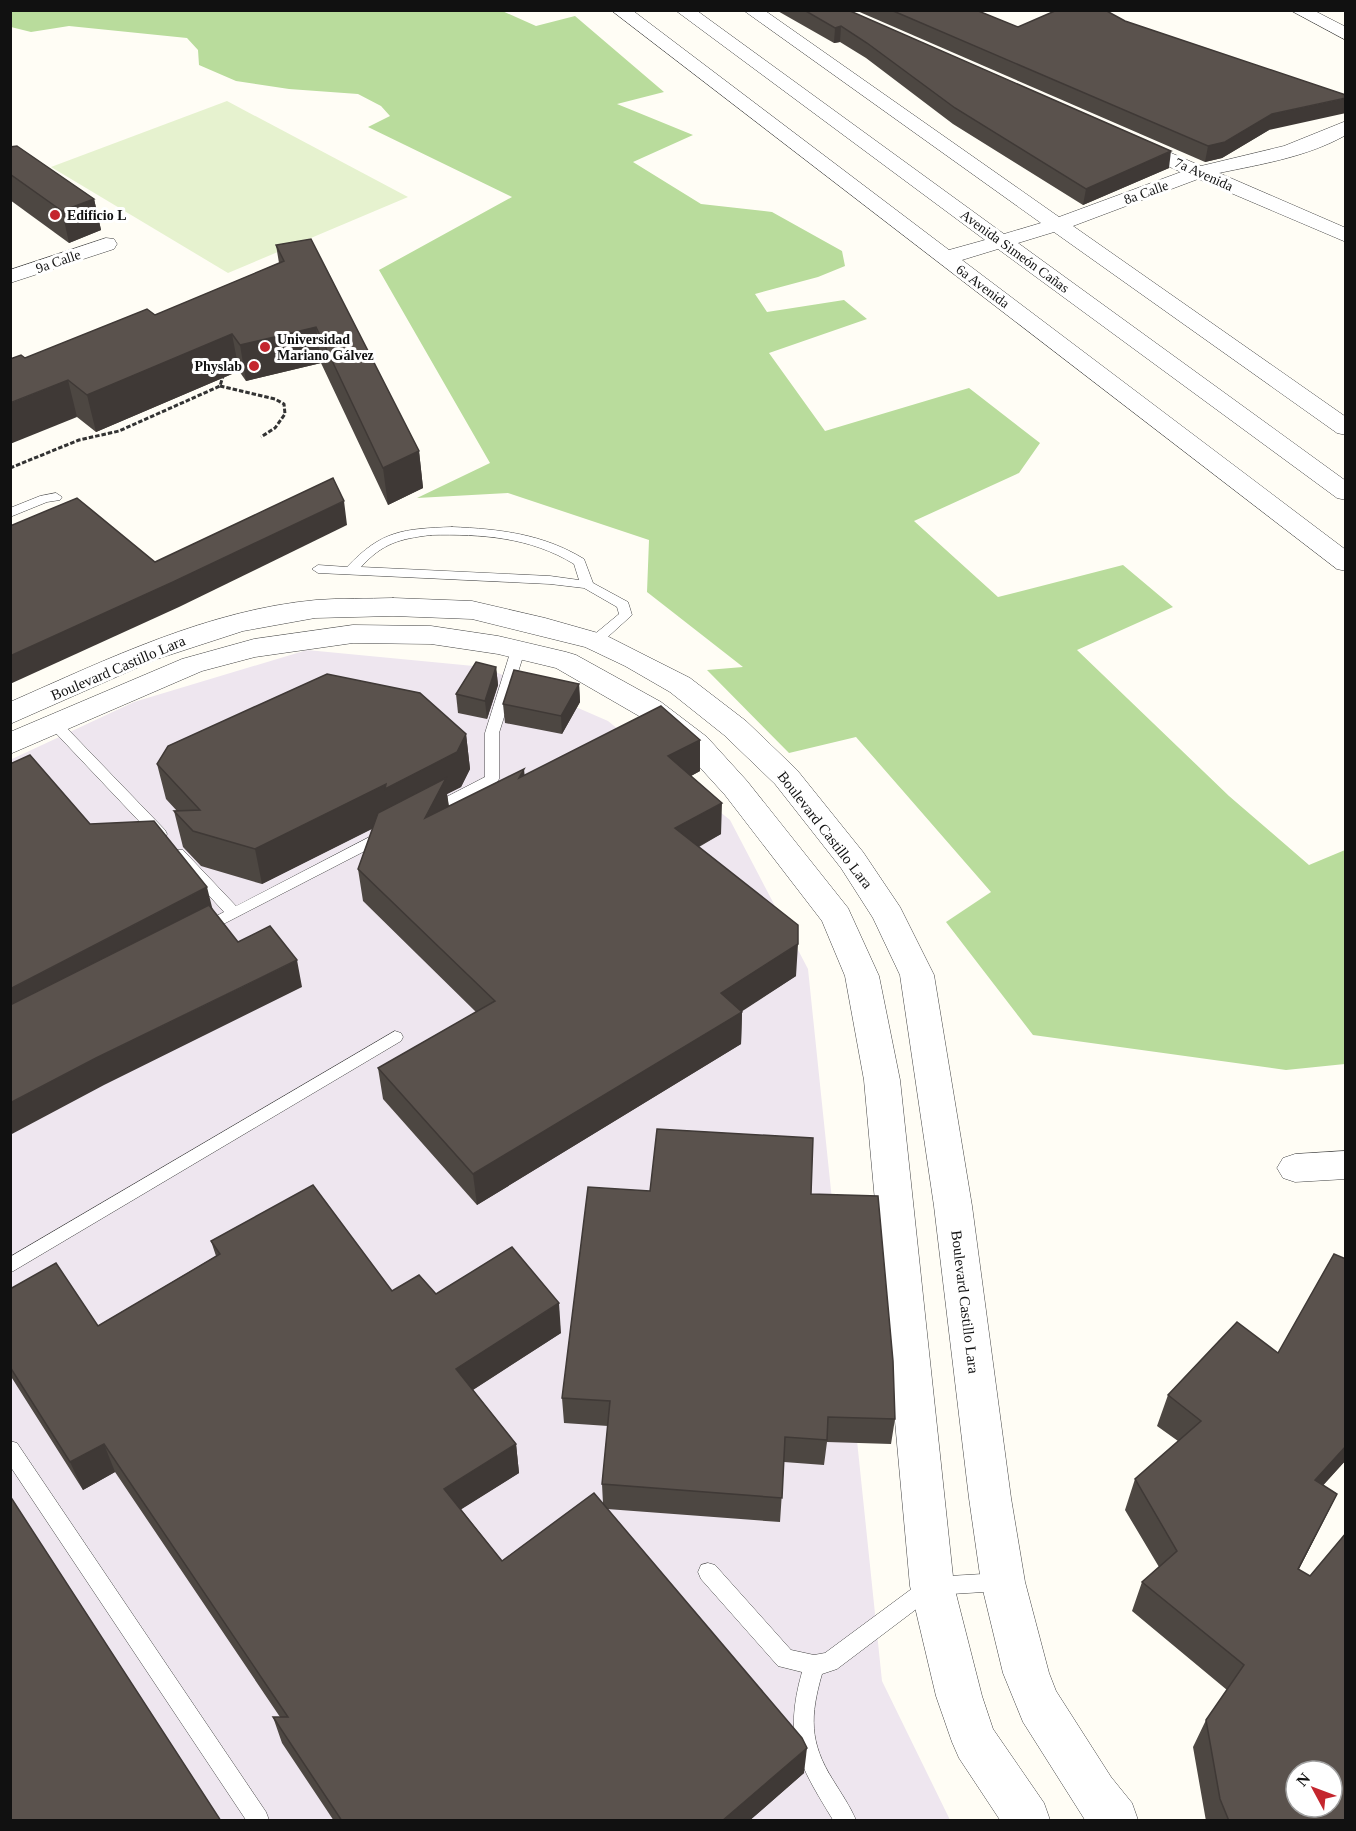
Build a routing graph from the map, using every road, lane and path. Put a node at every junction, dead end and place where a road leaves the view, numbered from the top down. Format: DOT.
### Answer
graph roads {
  1 [pos="620,10"];
  2 [pos="684,10"];
  3 [pos="752,10"];
  4 [pos="1299,10"];
  5 [pos="1346,35"];
  6 [pos="1346,127"];
  7 [pos="1112,134"];
  8 [pos="1199,172"];
  9 [pos="1056,225"];
  10 [pos="1346,236"];
  11 [pos="1001,241"];
  12 [pos="106,244"];
  13 [pos="946,258"];
  14 [pos="10,277"];
  15 [pos="215,367"];
  16 [pos="220,386"];
  17 [pos="1346,428"];
  18 [pos="261,437"];
  19 [pos="10,468"];
  20 [pos="1346,493"];
  21 [pos="56,497"];
  22 [pos="10,513"];
  23 [pos="1346,563"];
  24 [pos="318,569"];
  25 [pos="352,569"];
  26 [pos="586,585"];
  27 [pos="595,641"];
  28 [pos="518,650"];
  29 [pos="184,653"];
  30 [pos="635,660"];
  31 [pos="606,682"];
  32 [pos="11,714"];
  33 [pos="33,734"];
  34 [pos="420,816"];
  35 [pos="399,827"];
  36 [pos="234,913"];
  37 [pos="193,934"];
  38 [pos="917,975"];
  39 [pos="862,976"];
  40 [pos="394,1037"];
  41 [pos="1346,1165"];
  42 [pos="1295,1168"];
  43 [pos="10,1266"];
  44 [pos="10,1449"];
  45 [pos="708,1572"];
  46 [pos="1003,1582"];
  47 [pos="932,1586"];
  48 [pos="814,1665"];
  49 [pos="258,1821"];
  50 [pos="845,1821"];
  51 [pos="1027,1821"];
  52 [pos="1115,1821"];
  1 -- 13 [label="street, 6a Avenida"];
  2 -- 11 [label="street, Avenida Simeón Cañas"];
  3 -- 9 [label="street"];
  4 -- 5 [label="street"];
  6 -- 8 [label="street, 8a Calle"];
  7 -- 8 [label="street, 7a Avenida"];
  8 -- 9 [label="street, 8a Calle"];
  8 -- 10 [label="street, 7a Avenida"];
  9 -- 11 [label="street, 8a Calle"];
  9 -- 17 [label="street"];
  11 -- 13 [label="street, 8a Calle"];
  11 -- 20 [label="street, Avenida Simeón Cañas"];
  12 -- 14 [label="street, 9a Calle"];
  13 -- 23 [label="street, 6a Avenida"];
  15 -- 16 [label="path"];
  16 -- 18 [label="path"];
  16 -- 19 [label="path"];
  21 -- 22 [label="lane"];
  24 -- 25 [label="lane"];
  25 -- 26 [label="lane"];
  25 -- 26 [label="lane"];
  26 -- 27 [label="lane"];
  27 -- 29 [label="street, Boulevard Castillo Lara"];
  27 -- 30 [label="street, Boulevard Castillo Lara"];
  28 -- 29 [label="street, Boulevard Castillo Lara"];
  28 -- 31 [label="street, Boulevard Castillo Lara"];
  28 -- 34 [label="lane"];
  29 -- 32 [label="street, Boulevard Castillo Lara"];
  29 -- 33 [label="street, Boulevard Castillo Lara"];
  30 -- 31 [label="street"];
  30 -- 38 [label="street, Boulevard Castillo Lara"];
  31 -- 39 [label="street, Boulevard Castillo Lara"];
  32 -- 33 [label="street"];
  33 -- 36 [label="lane"];
  35 -- 36 [label="lane"];
  36 -- 37 [label="lane"];
  38 -- 39 [label="street"];
  38 -- 46 [label="street, Boulevard Castillo Lara"];
  39 -- 47 [label="street, Boulevard Castillo Lara"];
  40 -- 43 [label="lane"];
  41 -- 42 [label="street"];
  44 -- 49 [label="lane"];
  45 -- 48 [label="lane"];
  46 -- 47 [label="lane"];
  46 -- 52 [label="street, Boulevard Castillo Lara"];
  47 -- 48 [label="lane"];
  47 -- 51 [label="street, Boulevard Castillo Lara"];
  48 -- 50 [label="lane"];
}
